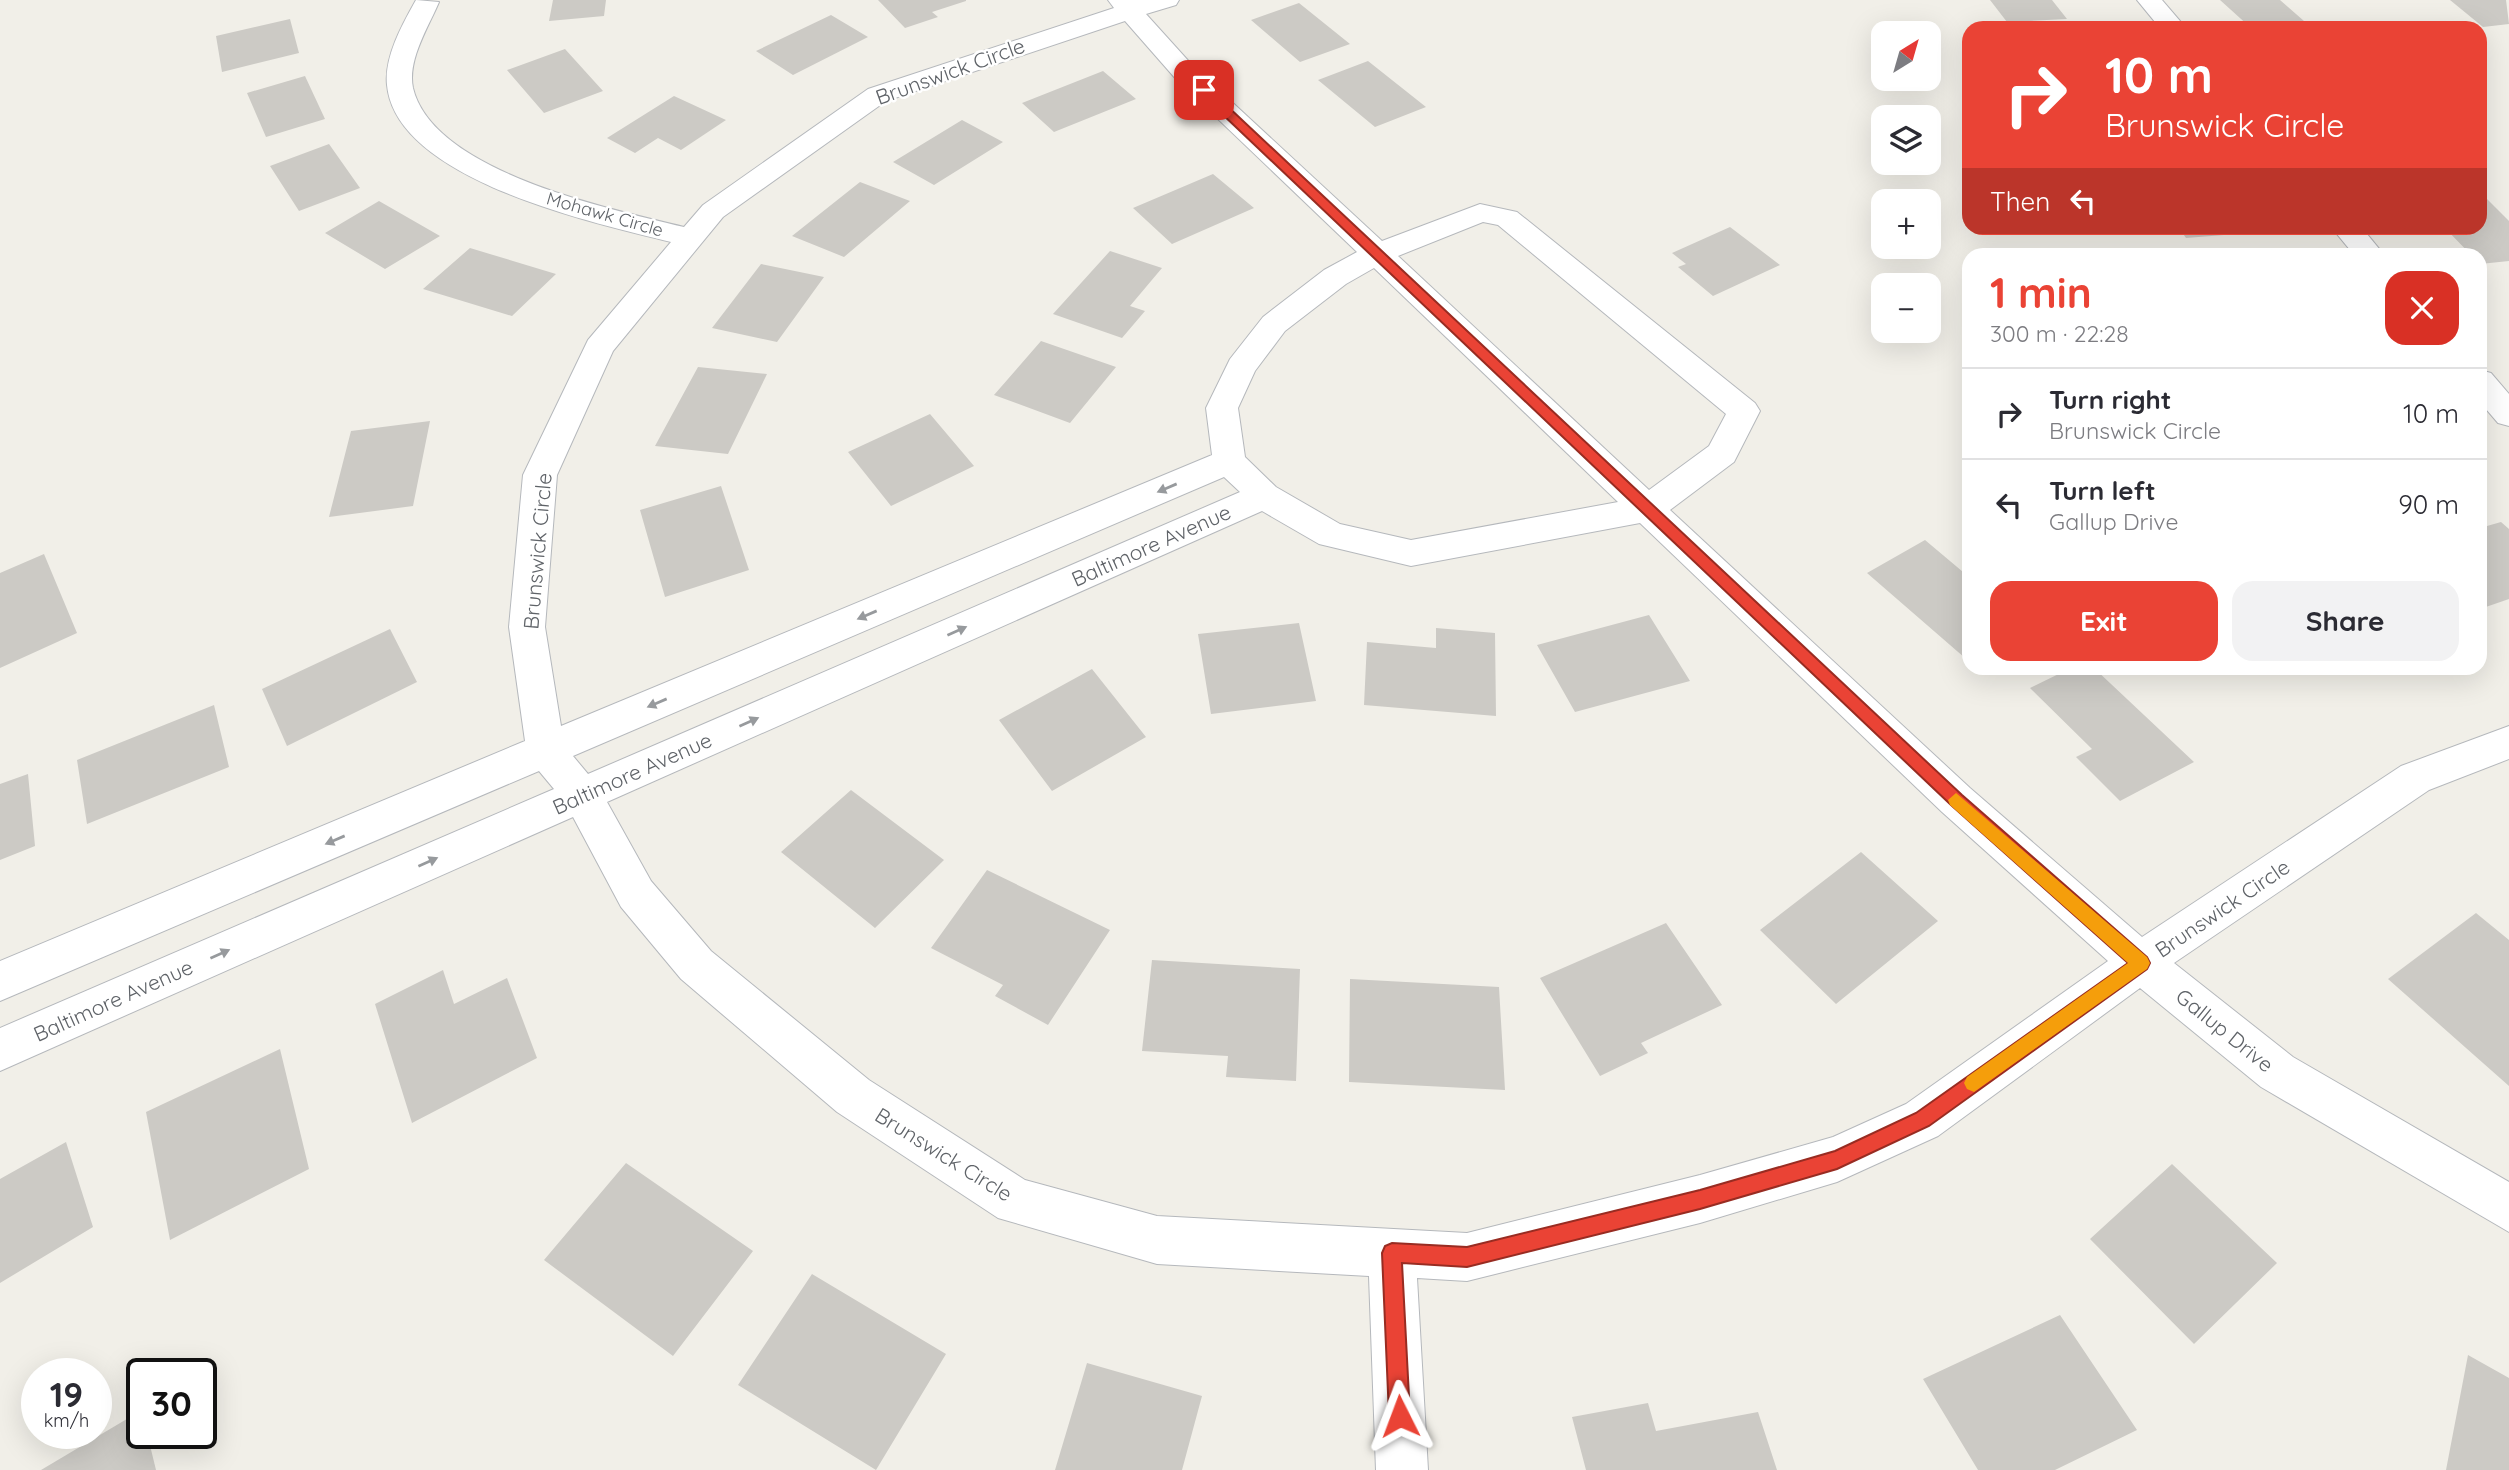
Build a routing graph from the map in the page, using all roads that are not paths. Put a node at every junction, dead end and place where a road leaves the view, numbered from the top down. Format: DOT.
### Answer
graph roads {
  1 [pos="1167,0"];
  2 [pos="2149,0"];
  3 [pos="426,2"];
  4 [pos="1124,6"];
  5 [pos="2167,21"];
  6 [pos="691,238"];
  7 [pos="1377,254"];
  8 [pos="2487,389"];
  9 [pos="2509,415"];
  10 [pos="1230,461"];
  11 [pos="1264,496"];
  12 [pos="1647,509"];
  13 [pos="2509,742"];
  14 [pos="546,751"];
  15 [pos="582,795"];
  16 [pos="2141,963"];
  17 [pos="0,981"];
  18 [pos="0,1050"];
  19 [pos="2509,1208"];
  20 [pos="1392,1253"];
  21 [pos="1402,1470"];
  1 -- 4 [label="street, Brunswick Circle"];
  2 -- 5 [label="street"];
  3 -- 6 [label="street, Mohawk Circle"];
  4 -- 6 [label="street, Brunswick Circle"];
  4 -- 7 [label="street, Gallup Drive"];
  6 -- 14 [label="street, Brunswick Circle"];
  7 -- 10 [label="street"];
  7 -- 12 [label="street, Gallup Drive"];
  7 -- 12 [label="street"];
  8 -- 9 [label="street"];
  10 -- 11 [label="street"];
  10 -- 14 [label="street, one-way"];
  11 -- 12 [label="street"];
  15 -- 11 [label="street, Baltimore Avenue, one-way"];
  12 -- 16 [label="street, Gallup Drive"];
  13 -- 16 [label="street, Brunswick Circle"];
  14 -- 15 [label="street, Brunswick Circle"];
  14 -- 17 [label="street, one-way"];
  18 -- 15 [label="street, Baltimore Avenue, one-way"];
  15 -- 20 [label="street, Brunswick Circle"];
  16 -- 19 [label="street, Gallup Drive"];
  16 -- 20 [label="street, Brunswick Circle"];
  20 -- 21 [label="street"];
}
